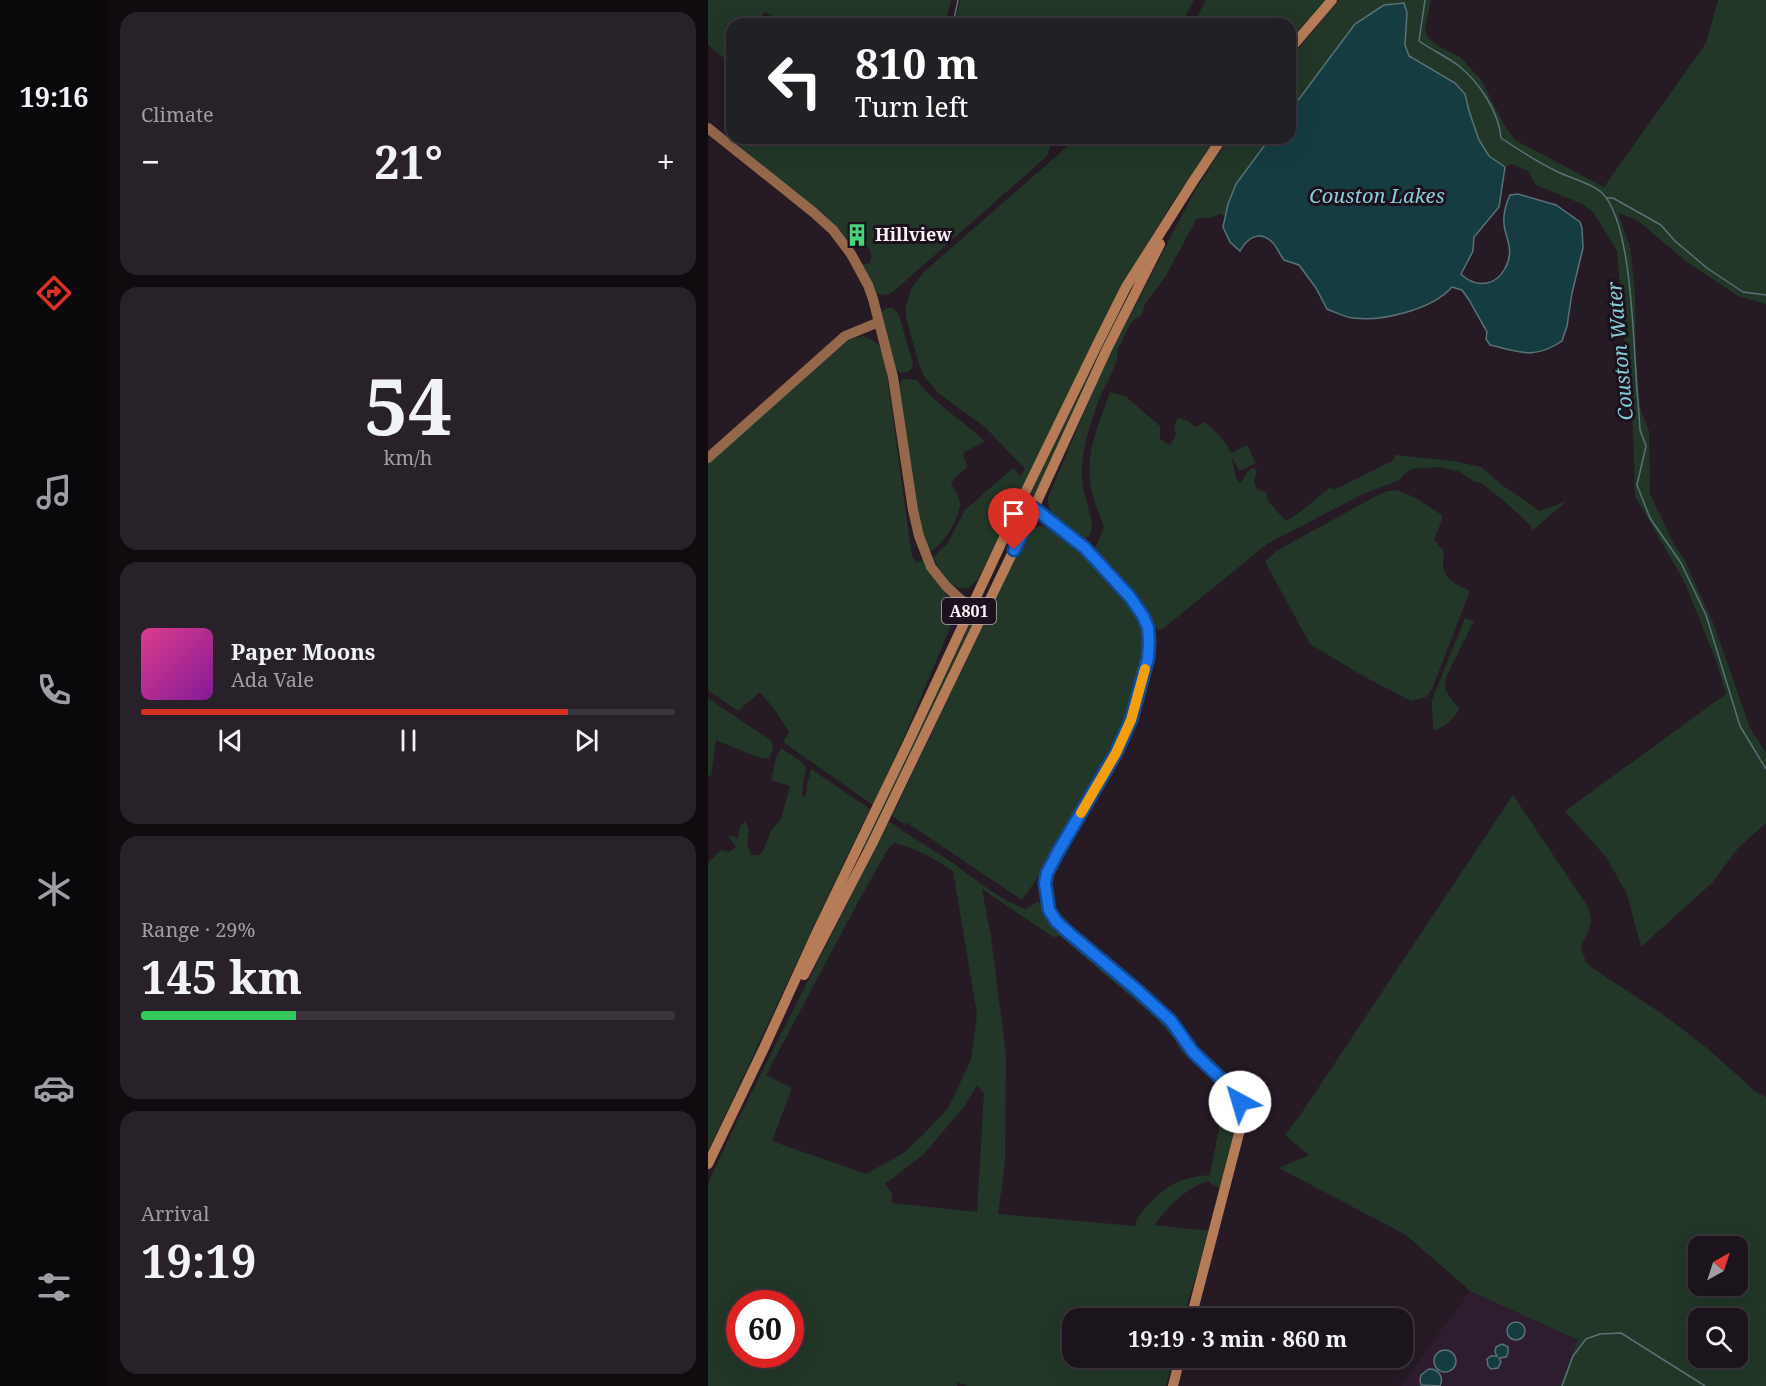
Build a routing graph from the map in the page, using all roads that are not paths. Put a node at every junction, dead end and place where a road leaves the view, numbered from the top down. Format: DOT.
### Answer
graph roads {
  1 [pos="1332,0"];
  2 [pos="1296,42"];
  3 [pos="708,128"];
  4 [pos="726,142"];
  5 [pos="728,144"];
  6 [pos="1218,144"];
  7 [pos="1192,183"];
  8 [pos="879,322"];
  9 [pos="860,329"];
  10 [pos="885,343"];
  11 [pos="1077,414"];
  12 [pos="708,458"];
  13 [pos="1021,501"];
  14 [pos="1034,508"];
  15 [pos="1048,520"];
  16 [pos="972,606"];
  17 [pos="984,612"];
  18 [pos="764,1048"];
  19 [pos="708,1164"];
  20 [pos="1194,1308"];
  21 [pos="1178,1368"];
  22 [pos="1173,1386"];
  1 -- 2 [label="main road"];
  3 -- 4 [label="main road"];
  5 -- 8 [label="main road"];
  6 -- 7 [label="main road, A801"];
  7 -- 11 [label="main road, A801"];
  7 -- 13 [label="main road, A801"];
  8 -- 9 [label="main road"];
  8 -- 10 [label="main road"];
  9 -- 10 [label="main road"];
  9 -- 12 [label="main road"];
  10 -- 16 [label="main road"];
  11 -- 14 [label="main road, A801"];
  11 -- 15 [label="main road"];
  13 -- 14 [label="main road"];
  13 -- 16 [label="main road, A801"];
  14 -- 15 [label="main road"];
  14 -- 17 [label="main road, A801"];
  15 -- 20 [label="main road"];
  16 -- 17 [label="main road"];
  16 -- 18 [label="main road, A801"];
  17 -- 18 [label="main road, A801"];
  18 -- 19 [label="main road, A801"];
  21 -- 22 [label="main road"];
}
